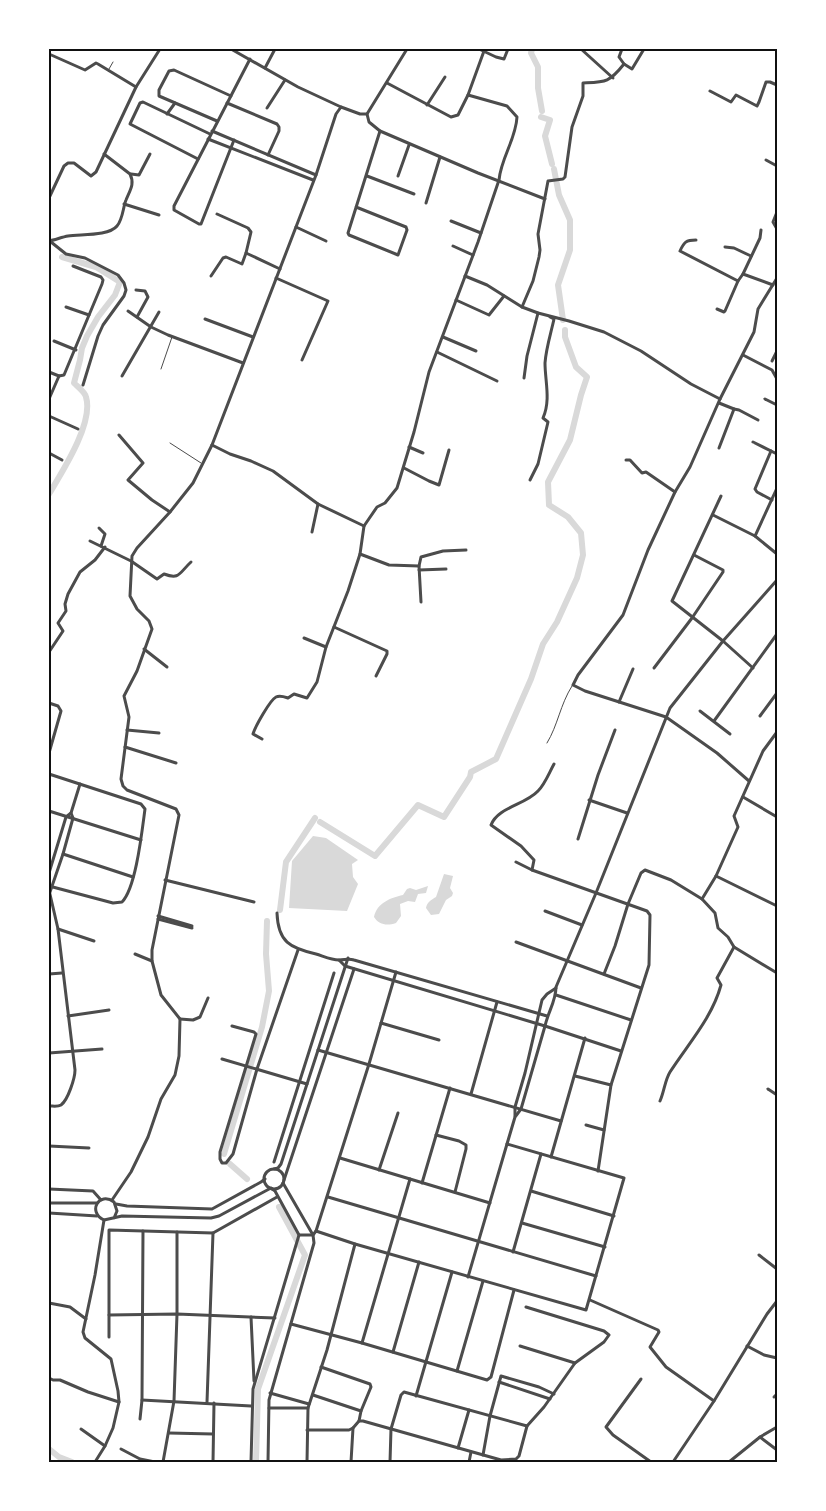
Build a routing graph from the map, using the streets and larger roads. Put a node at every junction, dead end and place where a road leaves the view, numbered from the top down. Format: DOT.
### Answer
graph roads {
  1 [pos="160,49"];
  2 [pos="231,49"];
  3 [pos="275,49"];
  4 [pos="407,49"];
  5 [pos="508,49"];
  6 [pos="581,49"];
  7 [pos="622,49"];
  8 [pos="644,49"];
  9 [pos="482,50"];
  10 [pos="49,54"];
  11 [pos="250,60"];
  12 [pos="624,64"];
  13 [pos="264,68"];
  14 [pos="445,77"];
  15 [pos="613,78"];
  16 [pos="285,80"];
  17 [pos="387,83"];
  18 [pos="777,85"];
  19 [pos="136,87"];
  20 [pos="710,90"];
  21 [pos="468,95"];
  22 [pos="231,96"];
  23 [pos="174,102"];
  24 [pos="227,103"];
  25 [pos="427,105"];
  26 [pos="341,107"];
  27 [pos="267,108"];
  28 [pos="167,114"];
  29 [pos="367,114"];
  30 [pos="217,121"];
  31 [pos="211,132"];
  32 [pos="380,132"];
  33 [pos="208,139"];
  34 [pos="234,140"];
  35 [pos="409,145"];
  36 [pos="231,147"];
  37 [pos="104,154"];
  38 [pos="150,154"];
  39 [pos="268,155"];
  40 [pos="277,158"];
  41 [pos="440,158"];
  42 [pos="198,159"];
  43 [pos="766,160"];
  44 [pos="275,165"];
  45 [pos="777,166"];
  46 [pos="130,174"];
  47 [pos="316,175"];
  48 [pos="367,176"];
  49 [pos="398,176"];
  50 [pos="313,180"];
  51 [pos="499,180"];
  52 [pos="414,194"];
  53 [pos="49,198"];
  54 [pos="545,199"];
  55 [pos="426,203"];
  56 [pos="124,204"];
  57 [pos="356,207"];
  58 [pos="777,212"];
  59 [pos="217,214"];
  60 [pos="159,215"];
  61 [pos="452,221"];
  62 [pos="296,227"];
  63 [pos="777,229"];
  64 [pos="760,230"];
  65 [pos="481,233"];
  66 [pos="326,240"];
  67 [pos="696,240"];
  68 [pos="50,241"];
  69 [pos="453,246"];
  70 [pos="724,247"];
  71 [pos="246,253"];
  72 [pos="473,255"];
  73 [pos="751,256"];
  74 [pos="73,266"];
  75 [pos="280,269"];
  76 [pos="743,274"];
  77 [pos="210,276"];
  78 [pos="465,276"];
  79 [pos="276,278"];
  80 [pos="777,278"];
  81 [pos="738,281"];
  82 [pos="773,285"];
  83 [pos="136,290"];
  84 [pos="504,296"];
  85 [pos="456,300"];
  86 [pos="66,306"];
  87 [pos="522,307"];
  88 [pos="717,309"];
  89 [pos="128,312"];
  90 [pos="159,312"];
  91 [pos="538,313"];
  92 [pos="545,314"];
  93 [pos="89,315"];
  94 [pos="136,317"];
  95 [pos="205,319"];
  96 [pos="151,327"];
  97 [pos="443,336"];
  98 [pos="253,337"];
  99 [pos="54,340"];
  100 [pos="76,350"];
  101 [pos="476,351"];
  102 [pos="777,351"];
  103 [pos="437,352"];
  104 [pos="743,355"];
  105 [pos="302,360"];
  106 [pos="772,361"];
  107 [pos="243,363"];
  108 [pos="49,372"];
  109 [pos="59,376"];
  110 [pos="122,376"];
  111 [pos="524,378"];
  112 [pos="777,379"];
  113 [pos="497,381"];
  114 [pos="83,385"];
  115 [pos="765,399"];
  116 [pos="49,400"];
  117 [pos="719,401"];
  118 [pos="777,405"];
  119 [pos="734,409"];
  120 [pos="49,416"];
  121 [pos="758,420"];
  122 [pos="78,429"];
  123 [pos="119,435"];
  124 [pos="752,442"];
  125 [pos="212,445"];
  126 [pos="409,447"];
  127 [pos="719,448"];
  128 [pos="449,450"];
  129 [pos="770,451"];
  130 [pos="49,453"];
  131 [pos="423,453"];
  132 [pos="777,454"];
  133 [pos="62,460"];
  134 [pos="626,460"];
  135 [pos="404,468"];
  136 [pos="530,480"];
  137 [pos="777,488"];
  138 [pos="675,492"];
  139 [pos="721,496"];
  140 [pos="772,500"];
  141 [pos="318,504"];
  142 [pos="170,512"];
  143 [pos="713,515"];
  144 [pos="364,526"];
  145 [pos="99,528"];
  146 [pos="312,532"];
  147 [pos="756,536"];
  148 [pos="90,541"];
  149 [pos="103,546"];
  150 [pos="466,550"];
  151 [pos="360,554"];
  152 [pos="777,554"];
  153 [pos="694,555"];
  154 [pos="132,561"];
  155 [pos="190,562"];
  156 [pos="419,568"];
  157 [pos="446,570"];
  158 [pos="777,580"];
  159 [pos="421,602"];
  160 [pos="692,618"];
  161 [pos="334,627"];
  162 [pos="777,634"];
  163 [pos="304,638"];
  164 [pos="724,641"];
  165 [pos="326,647"];
  166 [pos="144,649"];
  167 [pos="49,652"];
  168 [pos="166,667"];
  169 [pos="654,668"];
  170 [pos="753,668"];
  171 [pos="633,669"];
  172 [pos="376,676"];
  173 [pos="777,693"];
  174 [pos="619,702"];
  175 [pos="49,703"];
  176 [pos="700,711"];
  177 [pos="666,716"];
  178 [pos="760,716"];
  179 [pos="714,721"];
  180 [pos="127,730"];
  181 [pos="615,730"];
  182 [pos="777,732"];
  183 [pos="159,733"];
  184 [pos="730,734"];
  185 [pos="262,739"];
  186 [pos="125,747"];
  187 [pos="49,753"];
  188 [pos="176,763"];
  189 [pos="554,764"];
  190 [pos="49,774"];
  191 [pos="749,781"];
  192 [pos="80,784"];
  193 [pos="743,797"];
  194 [pos="589,800"];
  195 [pos="49,811"];
  196 [pos="71,813"];
  197 [pos="627,813"];
  198 [pos="66,816"];
  199 [pos="777,817"];
  200 [pos="72,818"];
  201 [pos="578,839"];
  202 [pos="141,840"];
  203 [pos="49,850"];
  204 [pos="54,852"];
  205 [pos="63,854"];
  206 [pos="516,862"];
  207 [pos="532,870"];
  208 [pos="49,874"];
  209 [pos="716,876"];
  210 [pos="133,877"];
  211 [pos="165,880"];
  212 [pos="51,886"];
  213 [pos="50,891"];
  214 [pos="596,893"];
  215 [pos="702,900"];
  216 [pos="254,902"];
  217 [pos="628,904"];
  218 [pos="777,906"];
  219 [pos="545,911"];
  220 [pos="277,913"];
  221 [pos="158,917"];
  222 [pos="582,925"];
  223 [pos="192,927"];
  224 [pos="58,929"];
  225 [pos="94,940"];
  226 [pos="516,942"];
  227 [pos="734,947"];
  228 [pos="298,950"];
  229 [pos="135,954"];
  230 [pos="348,958"];
  231 [pos="339,960"];
  232 [pos="152,961"];
  233 [pos="567,962"];
  234 [pos="345,966"];
  235 [pos="354,968"];
  236 [pos="396,972"];
  237 [pos="62,973"];
  238 [pos="334,973"];
  239 [pos="777,973"];
  240 [pos="49,974"];
  241 [pos="604,974"];
  242 [pos="394,980"];
  243 [pos="556,987"];
  244 [pos="641,988"];
  245 [pos="556,995"];
  246 [pos="208,998"];
  247 [pos="497,1002"];
  248 [pos="109,1010"];
  249 [pos="495,1011"];
  250 [pos="538,1014"];
  251 [pos="68,1016"];
  252 [pos="547,1016"];
  253 [pos="180,1019"];
  254 [pos="631,1020"];
  255 [pos="381,1023"];
  256 [pos="536,1023"];
  257 [pos="232,1026"];
  258 [pos="545,1026"];
  259 [pos="585,1038"];
  260 [pos="439,1040"];
  261 [pos="102,1049"];
  262 [pos="318,1050"];
  263 [pos="621,1051"];
  264 [pos="73,1052"];
  265 [pos="327,1052"];
  266 [pos="49,1054"];
  267 [pos="222,1059"];
  268 [pos="369,1064"];
  269 [pos="247,1066"];
  270 [pos="256,1069"];
  271 [pos="575,1076"];
  272 [pos="299,1082"];
  273 [pos="307,1084"];
  274 [pos="611,1085"];
  275 [pos="450,1088"];
  276 [pos="768,1089"];
  277 [pos="471,1094"];
  278 [pos="777,1094"];
  279 [pos="660,1102"];
  280 [pos="49,1106"];
  281 [pos="515,1107"];
  282 [pos="521,1109"];
  283 [pos="398,1113"];
  284 [pos="516,1117"];
  285 [pos="561,1121"];
  286 [pos="586,1125"];
  287 [pos="604,1130"];
  288 [pos="436,1135"];
  289 [pos="507,1144"];
  290 [pos="49,1146"];
  291 [pos="89,1148"];
  292 [pos="541,1154"];
  293 [pos="551,1157"];
  294 [pos="340,1158"];
  295 [pos="274,1162"];
  296 [pos="274,1169"];
  297 [pos="379,1170"];
  298 [pos="598,1171"];
  299 [pos="264,1178"];
  300 [pos="410,1179"];
  301 [pos="283,1182"];
  302 [pos="422,1183"];
  303 [pos="271,1188"];
  304 [pos="49,1189"];
  305 [pos="531,1191"];
  306 [pos="455,1192"];
  307 [pos="278,1197"];
  308 [pos="328,1197"];
  309 [pos="99,1201"];
  310 [pos="114,1202"];
  311 [pos="49,1203"];
  312 [pos="490,1203"];
  313 [pos="49,1213"];
  314 [pos="98,1216"];
  315 [pos="614,1216"];
  316 [pos="114,1218"];
  317 [pos="398,1218"];
  318 [pos="104,1220"];
  319 [pos="522,1223"];
  320 [pos="142,1231"];
  321 [pos="316,1231"];
  322 [pos="178,1232"];
  323 [pos="213,1233"];
  324 [pos="300,1235"];
  325 [pos="313,1236"];
  326 [pos="478,1241"];
  327 [pos="355,1244"];
  328 [pos="605,1247"];
  329 [pos="513,1252"];
  330 [pos="388,1253"];
  331 [pos="759,1255"];
  332 [pos="419,1262"];
  333 [pos="777,1269"];
  334 [pos="452,1272"];
  335 [pos="596,1276"];
  336 [pos="468,1277"];
  337 [pos="483,1281"];
  338 [pos="514,1290"];
  339 [pos="590,1300"];
  340 [pos="777,1301"];
  341 [pos="49,1303"];
  342 [pos="526,1307"];
  343 [pos="142,1314"];
  344 [pos="177,1314"];
  345 [pos="109,1315"];
  346 [pos="210,1315"];
  347 [pos="252,1317"];
  348 [pos="275,1318"];
  349 [pos="86,1319"];
  350 [pos="291,1324"];
  351 [pos="330,1334"];
  352 [pos="109,1337"];
  353 [pos="362,1343"];
  354 [pos="520,1346"];
  355 [pos="748,1346"];
  356 [pos="393,1352"];
  357 [pos="777,1358"];
  358 [pos="426,1362"];
  359 [pos="576,1363"];
  360 [pos="322,1367"];
  361 [pos="457,1371"];
  362 [pos="49,1378"];
  363 [pos="641,1379"];
  364 [pos="500,1382"];
  365 [pos="254,1385"];
  366 [pos="270,1393"];
  367 [pos="554,1394"];
  368 [pos="777,1394"];
  369 [pos="313,1395"];
  370 [pos="416,1396"];
  371 [pos="774,1397"];
  372 [pos="550,1399"];
  373 [pos="142,1400"];
  374 [pos="174,1401"];
  375 [pos="714,1401"];
  376 [pos="119,1402"];
  377 [pos="207,1402"];
  378 [pos="214,1403"];
  379 [pos="252,1406"];
  380 [pos="309,1406"];
  381 [pos="268,1408"];
  382 [pos="469,1410"];
  383 [pos="361,1411"];
  384 [pos="490,1416"];
  385 [pos="140,1419"];
  386 [pos="359,1421"];
  387 [pos="527,1426"];
  388 [pos="777,1427"];
  389 [pos="352,1428"];
  390 [pos="81,1429"];
  391 [pos="391,1429"];
  392 [pos="307,1430"];
  393 [pos="169,1433"];
  394 [pos="213,1434"];
  395 [pos="760,1437"];
  396 [pos="105,1446"];
  397 [pos="458,1448"];
  398 [pos="121,1449"];
  399 [pos="777,1450"];
  400 [pos="471,1452"];
  401 [pos="482,1455"];
  402 [pos="501,1461"];
  403 [pos="730,1461"];
  404 [pos="95,1462"];
  405 [pos="155,1462"];
  406 [pos="163,1462"];
  407 [pos="213,1462"];
  408 [pos="251,1462"];
  409 [pos="268,1462"];
  410 [pos="310,1462"];
  411 [pos="351,1462"];
  412 [pos="390,1462"];
  413 [pos="469,1462"];
  414 [pos="651,1462"];
  415 [pos="673,1462"];
  416 [pos="736,1462"];
  1 -- 19 [label="street"];
  2 -- 11 [label="street"];
  3 -- 13 [label="street"];
  4 -- 17 [label="street"];
  5 -- 9 [label="street"];
  6 -- 15 [label="street"];
  7 -- 12 [label="street"];
  8 -- 12 [label="street"];
  9 -- 21 [label="street"];
  10 -- 19 [label="street"];
  11 -- 13 [label="street"];
  11 -- 22 [label="street"];
  12 -- 15 [label="street"];
  13 -- 16 [label="street"];
  14 -- 25 [label="street"];
  15 -- 54 [label="street"];
  16 -- 26 [label="street"];
  16 -- 27 [label="street"];
  17 -- 25 [label="street"];
  17 -- 29 [label="street"];
  18 -- 20 [label="street"];
  19 -- 37 [label="street"];
  21 -- 25 [label="street"];
  21 -- 51 [label="street"];
  22 -- 23 [label="street"];
  22 -- 24 [label="street"];
  23 -- 28 [label="street"];
  23 -- 30 [label="street"];
  24 -- 30 [label="street"];
  24 -- 39 [label="street"];
  26 -- 29 [label="street"];
  26 -- 47 [label="street"];
  28 -- 31 [label="street"];
  28 -- 42 [label="street"];
  29 -- 32 [label="street"];
  30 -- 31 [label="street"];
  31 -- 33 [label="street"];
  31 -- 34 [label="street"];
  32 -- 35 [label="street"];
  32 -- 48 [label="street"];
  33 -- 36 [label="street"];
  33 -- 42 [label="street"];
  34 -- 36 [label="street"];
  34 -- 39 [label="street"];
  35 -- 41 [label="street"];
  35 -- 49 [label="street"];
  36 -- 42 [label="street"];
  36 -- 44 [label="street"];
  37 -- 46 [label="street"];
  37 -- 53 [label="street"];
  38 -- 46 [label="street"];
  39 -- 40 [label="street"];
  40 -- 44 [label="street"];
  40 -- 47 [label="street"];
  41 -- 51 [label="street"];
  41 -- 55 [label="street"];
  43 -- 45 [label="street"];
  44 -- 50 [label="street"];
  46 -- 56 [label="street"];
  47 -- 50 [label="street"];
  48 -- 52 [label="street"];
  48 -- 57 [label="street"];
  50 -- 62 [label="street"];
  51 -- 54 [label="street"];
  51 -- 65 [label="street"];
  54 -- 87 [label="street"];
  56 -- 60 [label="street"];
  56 -- 68 [label="street"];
  57 -- 57 [label="street"];
  58 -- 63 [label="street"];
  59 -- 71 [label="street"];
  61 -- 65 [label="street"];
  62 -- 66 [label="street"];
  62 -- 75 [label="street"];
  64 -- 73 [label="street"];
  65 -- 72 [label="street"];
  67 -- 81 [label="street"];
  68 -- 114 [label="street"];
  69 -- 72 [label="street"];
  70 -- 73 [label="street"];
  71 -- 75 [label="street"];
  71 -- 77 [label="street"];
  72 -- 78 [label="street"];
  73 -- 76 [label="street"];
  74 -- 93 [label="street"];
  75 -- 79 [label="street"];
  76 -- 81 [label="street"];
  76 -- 82 [label="street"];
  78 -- 84 [label="street"];
  78 -- 85 [label="street"];
  79 -- 98 [label="street"];
  79 -- 105 [label="street"];
  80 -- 82 [label="street"];
  81 -- 88 [label="street"];
  82 -- 104 [label="street"];
  83 -- 94 [label="street"];
  84 -- 85 [label="street"];
  84 -- 87 [label="street"];
  85 -- 97 [label="street"];
  86 -- 93 [label="street"];
  87 -- 91 [label="street"];
  89 -- 94 [label="street"];
  90 -- 96 [label="street"];
  91 -- 92 [label="street"];
  91 -- 111 [label="street"];
  92 -- 117 [label="street"];
  92 -- 136 [label="street"];
  93 -- 100 [label="street"];
  94 -- 96 [label="street"];
  95 -- 98 [label="street"];
  96 -- 107 [label="street"];
  96 -- 110 [label="street"];
  97 -- 101 [label="street"];
  97 -- 103 [label="street"];
  98 -- 107 [label="street"];
  99 -- 100 [label="street"];
  100 -- 109 [label="street"];
  102 -- 106 [label="street"];
  103 -- 113 [label="street"];
  103 -- 126 [label="street"];
  104 -- 112 [label="street"];
  104 -- 117 [label="street"];
  107 -- 125 [label="street"];
  108 -- 109 [label="street"];
  109 -- 116 [label="street"];
  115 -- 118 [label="street"];
  117 -- 119 [label="street"];
  117 -- 138 [label="street"];
  119 -- 121 [label="street"];
  119 -- 127 [label="street"];
  120 -- 122 [label="street"];
  123 -- 142 [label="street"];
  124 -- 129 [label="street"];
  125 -- 141 [label="street"];
  125 -- 142 [label="street"];
  126 -- 131 [label="street"];
  126 -- 135 [label="street"];
  128 -- 135 [label="street"];
  129 -- 132 [label="street"];
  129 -- 140 [label="street"];
  130 -- 133 [label="street"];
  134 -- 138 [label="street"];
  135 -- 144 [label="street"];
  137 -- 140 [label="street"];
  138 -- 174 [label="street"];
  139 -- 143 [label="street"];
  140 -- 147 [label="street"];
  141 -- 144 [label="street"];
  141 -- 146 [label="street"];
  142 -- 154 [label="street"];
  143 -- 147 [label="street"];
  143 -- 153 [label="street"];
  144 -- 151 [label="street"];
  145 -- 149 [label="street"];
  147 -- 152 [label="street"];
  148 -- 149 [label="street"];
  149 -- 154 [label="street"];
  149 -- 167 [label="street"];
  150 -- 156 [label="street"];
  151 -- 156 [label="street"];
  151 -- 161 [label="street"];
  153 -- 160 [label="street"];
  153 -- 160 [label="street"];
  154 -- 155 [label="street"];
  154 -- 166 [label="street"];
  156 -- 157 [label="street"];
  156 -- 159 [label="street"];
  158 -- 164 [label="street"];
  160 -- 164 [label="street"];
  160 -- 169 [label="street"];
  161 -- 165 [label="street"];
  161 -- 172 [label="street"];
  162 -- 170 [label="street"];
  163 -- 165 [label="street"];
  164 -- 170 [label="street"];
  164 -- 177 [label="street"];
  165 -- 185 [label="street"];
  166 -- 168 [label="street"];
  166 -- 180 [label="street"];
  170 -- 179 [label="street"];
  171 -- 174 [label="street"];
  173 -- 178 [label="street"];
  174 -- 177 [label="street"];
  175 -- 187 [label="street"];
  176 -- 179 [label="street"];
  177 -- 191 [label="street"];
  177 -- 197 [label="street"];
  179 -- 184 [label="street"];
  180 -- 183 [label="street"];
  180 -- 186 [label="street"];
  181 -- 194 [label="street"];
  182 -- 191 [label="street"];
  186 -- 188 [label="street"];
  186 -- 211 [label="street"];
  189 -- 207 [label="street"];
  190 -- 192 [label="street"];
  191 -- 193 [label="street"];
  192 -- 196 [label="street"];
  192 -- 202 [label="street"];
  193 -- 199 [label="street"];
  193 -- 209 [label="street"];
  194 -- 197 [label="street"];
  194 -- 201 [label="street"];
  195 -- 198 [label="street"];
  196 -- 198 [label="street"];
  196 -- 200 [label="street"];
  197 -- 214 [label="street"];
  198 -- 200 [label="street"];
  198 -- 204 [label="street"];
  200 -- 202 [label="street"];
  200 -- 205 [label="street"];
  202 -- 210 [label="street"];
  203 -- 204 [label="street"];
  204 -- 208 [label="street"];
  205 -- 210 [label="street"];
  205 -- 212 [label="street"];
  206 -- 207 [label="street"];
  207 -- 214 [label="street"];
  209 -- 215 [label="street"];
  209 -- 218 [label="street"];
  210 -- 212 [label="street"];
  211 -- 216 [label="street"];
  211 -- 221 [label="street"];
  212 -- 213 [label="street"];
  213 -- 224 [label="street"];
  214 -- 217 [label="street"];
  214 -- 222 [label="street"];
  215 -- 217 [label="street"];
  215 -- 227 [label="street"];
  217 -- 241 [label="street"];
  217 -- 244 [label="street"];
  219 -- 222 [label="street"];
  220 -- 228 [label="street"];
  221 -- 223 [label="street"];
  221 -- 232 [label="street"];
  222 -- 233 [label="street"];
  224 -- 225 [label="street"];
  224 -- 237 [label="street"];
  226 -- 233 [label="street"];
  227 -- 239 [label="street"];
  227 -- 279 [label="street"];
  228 -- 231 [label="street"];
  228 -- 270 [label="street"];
  229 -- 232 [label="street"];
  230 -- 231 [label="street"];
  230 -- 234 [label="street"];
  230 -- 236 [label="street"];
  231 -- 234 [label="street"];
  232 -- 253 [label="street"];
  233 -- 241 [label="street"];
  233 -- 243 [label="street"];
  234 -- 235 [label="street"];
  234 -- 262 [label="street"];
  235 -- 242 [label="street"];
  235 -- 265 [label="street"];
  236 -- 242 [label="street"];
  236 -- 247 [label="street"];
  237 -- 240 [label="street"];
  237 -- 251 [label="street"];
  238 -- 272 [label="street"];
  241 -- 244 [label="street"];
  242 -- 249 [label="street"];
  242 -- 255 [label="street"];
  243 -- 245 [label="street"];
  243 -- 250 [label="street"];
  244 -- 254 [label="street"];
  245 -- 252 [label="street"];
  245 -- 254 [label="street"];
  246 -- 253 [label="street"];
  247 -- 249 [label="street"];
  247 -- 250 [label="street"];
  248 -- 251 [label="street"];
  249 -- 256 [label="street"];
  249 -- 277 [label="street"];
  250 -- 252 [label="street"];
  250 -- 256 [label="street"];
  251 -- 264 [label="street"];
  252 -- 258 [label="street"];
  253 -- 310 [label="street"];
  254 -- 263 [label="street"];
  255 -- 260 [label="street"];
  255 -- 268 [label="street"];
  256 -- 258 [label="street"];
  256 -- 281 [label="street"];
  257 -- 269 [label="street"];
  258 -- 259 [label="street"];
  258 -- 282 [label="street"];
  259 -- 263 [label="street"];
  259 -- 271 [label="street"];
  261 -- 264 [label="street"];
  262 -- 265 [label="street"];
  262 -- 273 [label="street"];
  263 -- 274 [label="street"];
  264 -- 266 [label="street"];
  264 -- 280 [label="street"];
  265 -- 268 [label="street"];
  265 -- 301 [label="street"];
  267 -- 269 [label="street"];
  268 -- 275 [label="street"];
  268 -- 294 [label="street"];
  269 -- 270 [label="street"];
  269 -- 270 [label="street"];
  270 -- 272 [label="street"];
  271 -- 274 [label="street"];
  271 -- 285 [label="street"];
  272 -- 273 [label="street"];
  272 -- 295 [label="street"];
  273 -- 296 [label="street"];
  274 -- 287 [label="street"];
  275 -- 277 [label="street"];
  275 -- 288 [label="street"];
  276 -- 278 [label="street"];
  277 -- 281 [label="street"];
  281 -- 282 [label="street"];
  281 -- 284 [label="street"];
  282 -- 284 [label="street"];
  282 -- 285 [label="street"];
  283 -- 297 [label="street"];
  284 -- 289 [label="street"];
  285 -- 293 [label="street"];
  286 -- 287 [label="street"];
  287 -- 298 [label="street"];
  288 -- 302 [label="street"];
  288 -- 306 [label="street"];
  289 -- 292 [label="street"];
  289 -- 312 [label="street"];
  290 -- 291 [label="street"];
  292 -- 293 [label="street"];
  292 -- 305 [label="street"];
  293 -- 298 [label="street"];
  294 -- 297 [label="street"];
  294 -- 308 [label="street"];
  296 -- 299 [label="street"];
  296 -- 301 [label="street"];
  297 -- 300 [label="street"];
  298 -- 315 [label="street"];
  299 -- 303 [label="street"];
  299 -- 310 [label="street"];
  300 -- 302 [label="street"];
  300 -- 317 [label="street"];
  301 -- 303 [label="street"];
  301 -- 325 [label="street"];
  302 -- 306 [label="street"];
  303 -- 307 [label="street"];
  303 -- 316 [label="street"];
  304 -- 309 [label="street"];
  305 -- 315 [label="street"];
  305 -- 319 [label="street"];
  306 -- 312 [label="street"];
  307 -- 323 [label="street"];
  307 -- 324 [label="street"];
  308 -- 317 [label="street"];
  308 -- 321 [label="street"];
  309 -- 310 [label="street"];
  309 -- 311 [label="street"];
  309 -- 314 [label="street"];
  310 -- 316 [label="street"];
  312 -- 326 [label="street"];
  313 -- 314 [label="street"];
  314 -- 318 [label="street"];
  315 -- 328 [label="street"];
  316 -- 318 [label="street"];
  317 -- 326 [label="street"];
  317 -- 330 [label="street"];
  318 -- 349 [label="street"];
  319 -- 328 [label="street"];
  319 -- 329 [label="street"];
  320 -- 322 [label="street"];
  320 -- 343 [label="street"];
  320 -- 345 [label="street"];
  321 -- 325 [label="street"];
  321 -- 327 [label="street"];
  322 -- 323 [label="street"];
  322 -- 344 [label="street"];
  323 -- 346 [label="street"];
  324 -- 325 [label="street"];
  324 -- 348 [label="street"];
  325 -- 350 [label="street"];
  326 -- 329 [label="street"];
  326 -- 336 [label="street"];
  327 -- 330 [label="street"];
  327 -- 351 [label="street"];
  328 -- 335 [label="street"];
  329 -- 335 [label="street"];
  330 -- 332 [label="street"];
  330 -- 353 [label="street"];
  331 -- 333 [label="street"];
  332 -- 334 [label="street"];
  332 -- 356 [label="street"];
  334 -- 336 [label="street"];
  334 -- 358 [label="street"];
  335 -- 339 [label="street"];
  336 -- 337 [label="street"];
  337 -- 338 [label="street"];
  337 -- 361 [label="street"];
  338 -- 339 [label="street"];
  338 -- 361 [label="street"];
  339 -- 375 [label="street"];
  340 -- 355 [label="street"];
  341 -- 349 [label="street"];
  342 -- 359 [label="street"];
  343 -- 344 [label="street"];
  343 -- 345 [label="street"];
  343 -- 373 [label="street"];
  344 -- 346 [label="street"];
  344 -- 374 [label="street"];
  345 -- 352 [label="street"];
  346 -- 347 [label="street"];
  346 -- 377 [label="street"];
  347 -- 348 [label="street"];
  347 -- 365 [label="street"];
  348 -- 365 [label="street"];
  349 -- 376 [label="street"];
  350 -- 351 [label="street"];
  350 -- 366 [label="street"];
  351 -- 353 [label="street"];
  351 -- 360 [label="street"];
  353 -- 356 [label="street"];
  354 -- 359 [label="street"];
  355 -- 357 [label="street"];
  355 -- 375 [label="street"];
  356 -- 358 [label="street"];
  358 -- 361 [label="street"];
  358 -- 370 [label="street"];
  359 -- 367 [label="street"];
  360 -- 369 [label="street"];
  360 -- 383 [label="street"];
  362 -- 376 [label="street"];
  363 -- 414 [label="street"];
  364 -- 367 [label="street"];
  364 -- 372 [label="street"];
  364 -- 384 [label="street"];
  365 -- 379 [label="street"];
  366 -- 380 [label="street"];
  366 -- 381 [label="street"];
  367 -- 372 [label="street"];
  368 -- 371 [label="street"];
  369 -- 380 [label="street"];
  369 -- 383 [label="street"];
  370 -- 382 [label="street"];
  370 -- 391 [label="street"];
  372 -- 387 [label="street"];
  373 -- 374 [label="street"];
  373 -- 385 [label="street"];
  374 -- 377 [label="street"];
  374 -- 393 [label="street"];
  375 -- 415 [label="street"];
  376 -- 396 [label="street"];
  377 -- 378 [label="street"];
  378 -- 379 [label="street"];
  378 -- 394 [label="street"];
  379 -- 408 [label="street"];
  380 -- 381 [label="street"];
  380 -- 392 [label="street"];
  381 -- 409 [label="street"];
  382 -- 384 [label="street"];
  382 -- 397 [label="street"];
  383 -- 386 [label="street"];
  384 -- 387 [label="street"];
  384 -- 401 [label="street"];
  386 -- 389 [label="street"];
  386 -- 391 [label="street"];
  387 -- 402 [label="street"];
  388 -- 395 [label="street"];
  389 -- 392 [label="street"];
  389 -- 411 [label="street"];
  390 -- 396 [label="street"];
  391 -- 397 [label="street"];
  391 -- 412 [label="street"];
  392 -- 410 [label="street"];
  393 -- 394 [label="street"];
  393 -- 406 [label="street"];
  394 -- 407 [label="street"];
  395 -- 399 [label="street"];
  395 -- 403 [label="street"];
  396 -- 404 [label="street"];
  397 -- 400 [label="street"];
  398 -- 405 [label="street"];
  400 -- 401 [label="street"];
  400 -- 413 [label="street"];
  401 -- 402 [label="street"];
  403 -- 416 [label="street"];
}
